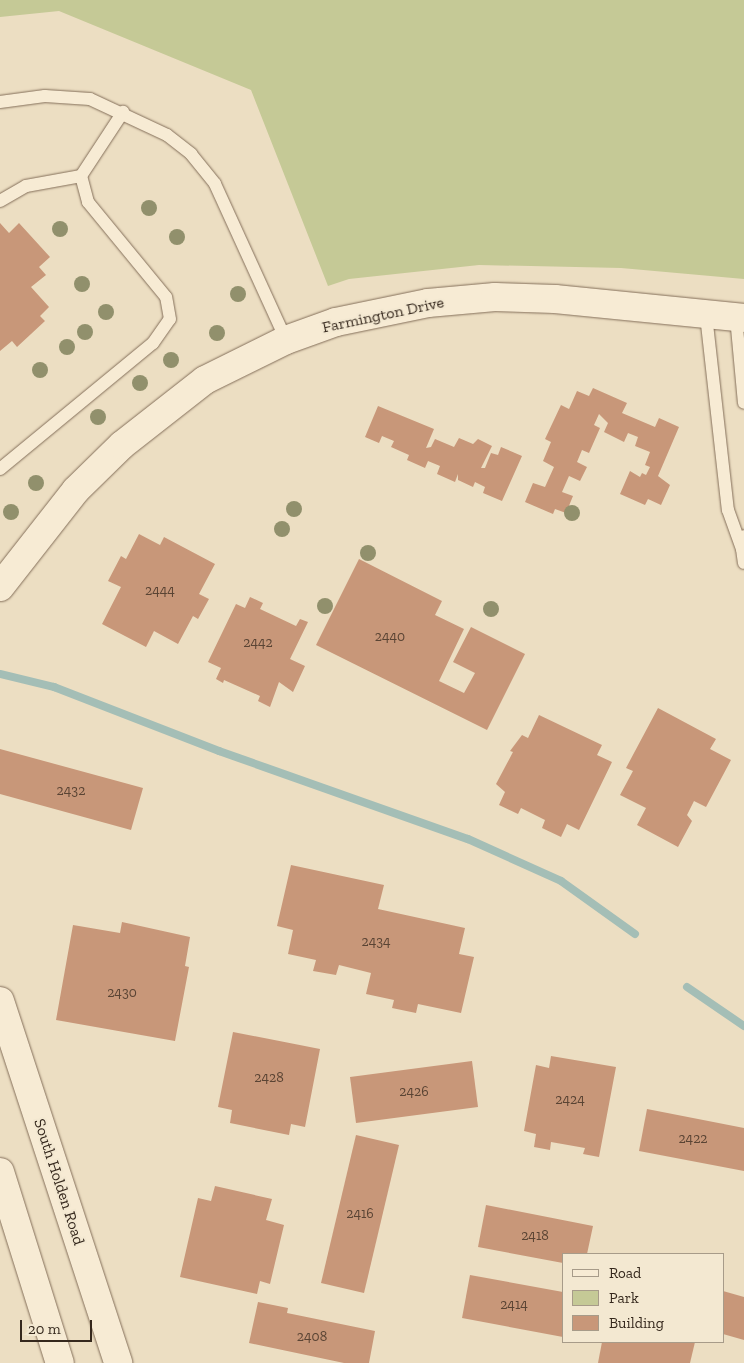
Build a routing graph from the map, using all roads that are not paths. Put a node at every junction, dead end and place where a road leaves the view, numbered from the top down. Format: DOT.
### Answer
graph roads {
  1 [pos="0,102"];
  2 [pos="123,112"];
  3 [pos="81,176"];
  4 [pos="0,202"];
  5 [pos="706,315"];
  6 [pos="740,317"];
  7 [pos="286,340"];
  8 [pos="744,403"];
  9 [pos="0,469"];
  10 [pos="743,542"];
  11 [pos="744,563"];
  12 [pos="0,587"];
  13 [pos="0,1001"];
  14 [pos="0,1172"];
  15 [pos="60,1363"];
  16 [pos="118,1363"];
  1 -- 2 [label="lane"];
  2 -- 3 [label="lane"];
  2 -- 7 [label="lane"];
  3 -- 4 [label="lane"];
  3 -- 9 [label="lane"];
  5 -- 6 [label="street, Farmington Drive"];
  5 -- 7 [label="street, Farmington Drive"];
  5 -- 10 [label="lane"];
  6 -- 8 [label="lane"];
  7 -- 12 [label="street, Farmington Drive"];
  10 -- 11 [label="lane"];
  13 -- 16 [label="street, South Holden Road"];
  14 -- 15 [label="street"];
}
